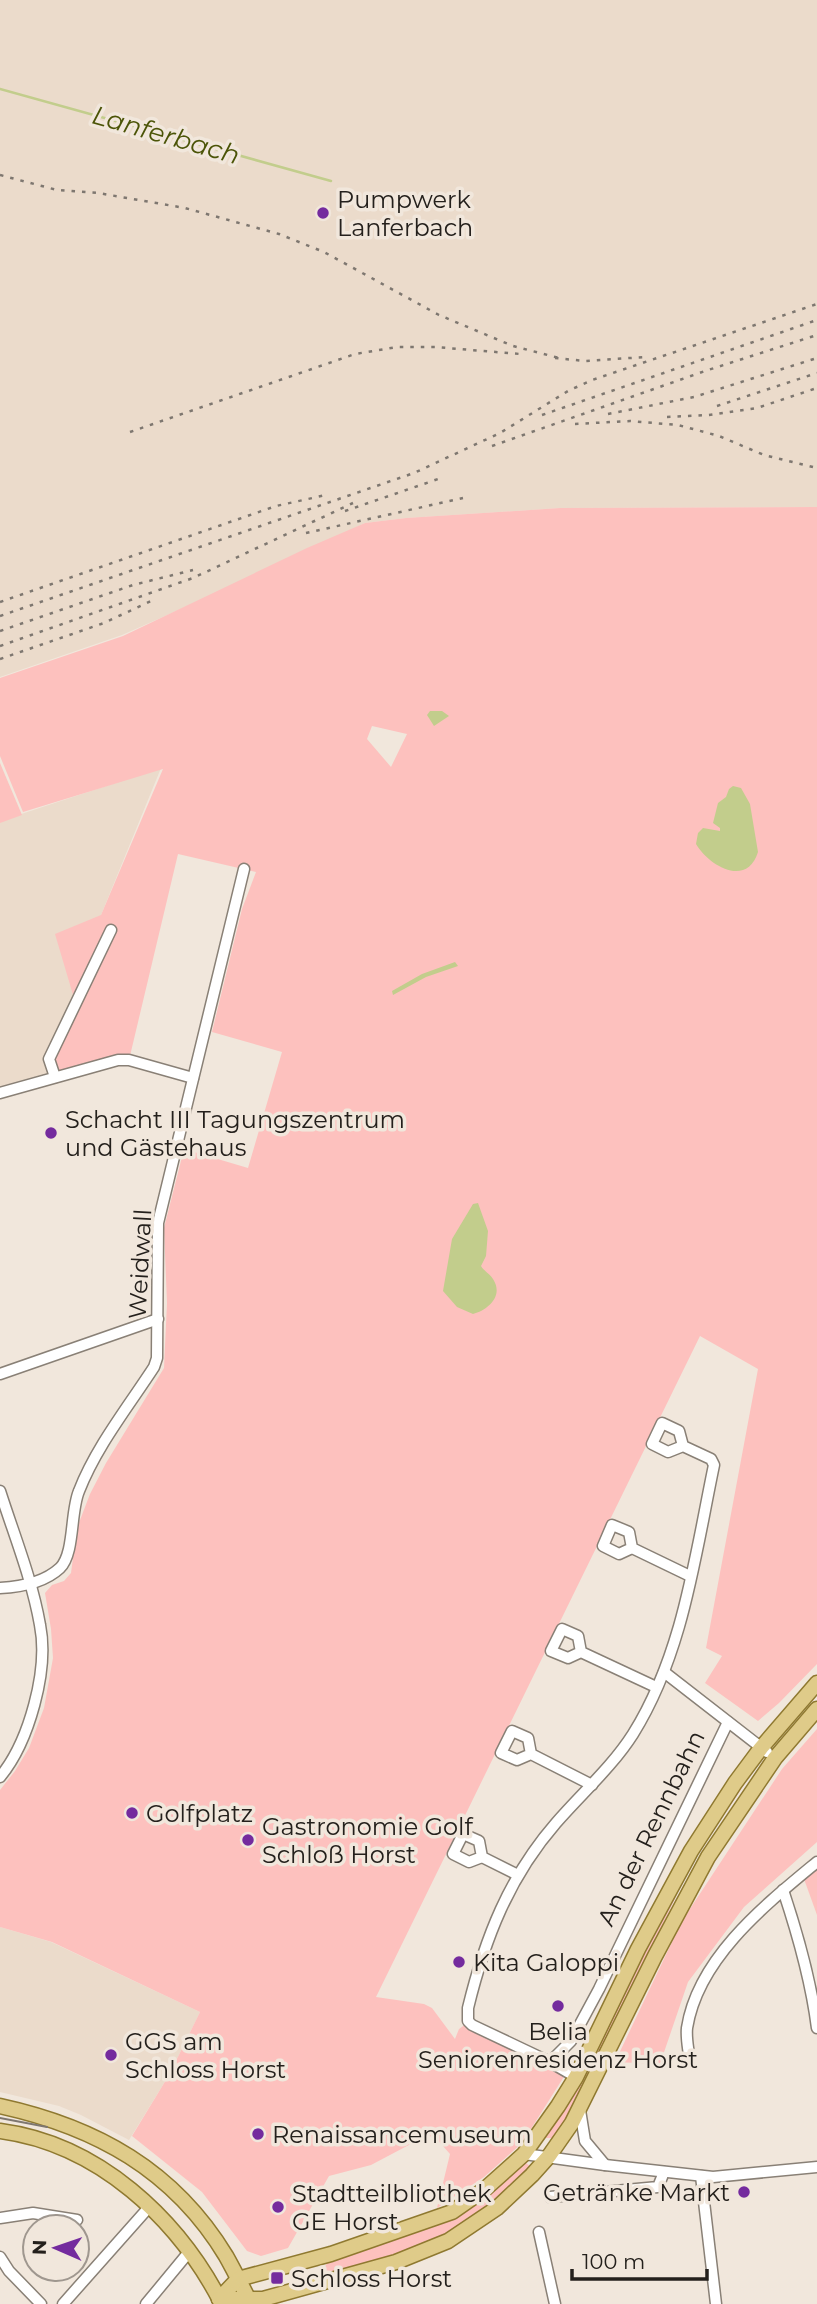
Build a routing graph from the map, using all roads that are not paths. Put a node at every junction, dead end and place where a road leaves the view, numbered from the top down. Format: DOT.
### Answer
graph roads {
  1 [pos="244,869"];
  2 [pos="111,930"];
  3 [pos="55,1077"];
  4 [pos="193,1078"];
  5 [pos="0,1093"];
  6 [pos="158,1319"];
  7 [pos="0,1374"];
  8 [pos="683,1446"];
  9 [pos="0,1491"];
  10 [pos="632,1548"];
  11 [pos="690,1576"];
  12 [pos="29,1584"];
  13 [pos="0,1588"];
  14 [pos="581,1652"];
  15 [pos="664,1672"];
  16 [pos="817,1683"];
  17 [pos="656,1687"];
  18 [pos="817,1709"];
  19 [pos="728,1722"];
  20 [pos="761,1748"];
  21 [pos="531,1754"];
  22 [pos="775,1758"];
  23 [pos="0,1777"];
  24 [pos="592,1785"];
  25 [pos="482,1857"];
  26 [pos="817,1862"];
  27 [pos="518,1875"];
  28 [pos="783,1890"];
  29 [pos="815,1998"];
  30 [pos="817,2028"];
  31 [pos="689,2055"];
  32 [pos="550,2062"];
  33 [pos="576,2077"];
  34 [pos="0,2106"];
  35 [pos="580,2109"];
  36 [pos="0,2131"];
  37 [pos="524,2154"];
  38 [pos="549,2156"];
  39 [pos="605,2165"];
  40 [pos="817,2167"];
  41 [pos="664,2172"];
  42 [pos="701,2176"];
  43 [pos="550,2197"];
  44 [pos="150,2206"];
  45 [pos="21,2215"];
  46 [pos="0,2218"];
  47 [pos="539,2232"];
  48 [pos="190,2252"];
  49 [pos="0,2257"];
  50 [pos="239,2279"];
  51 [pos="220,2301"];
  52 [pos="250,2302"];
  53 [pos="41,2304"];
  54 [pos="63,2304"];
  55 [pos="146,2304"];
  56 [pos="555,2304"];
  57 [pos="716,2304"];
  1 -- 4 [label="street, Weidwall"];
  2 -- 3 [label="street"];
  3 -- 4 [label="street"];
  3 -- 5 [label="street"];
  4 -- 6 [label="street, Weidwall"];
  6 -- 7 [label="street"];
  6 -- 12 [label="street, Weidwall"];
  8 -- 11 [label="street"];
  9 -- 12 [label="street"];
  10 -- 11 [label="street"];
  11 -- 15 [label="street"];
  12 -- 13 [label="street, Weidwall"];
  12 -- 23 [label="street"];
  14 -- 17 [label="street"];
  15 -- 17 [label="street"];
  15 -- 19 [label="street"];
  16 -- 20 [label="main road, An der Rennbahn"];
  17 -- 24 [label="street"];
  18 -- 22 [label="main road"];
  19 -- 20 [label="street"];
  19 -- 32 [label="street, An der Rennbahn"];
  20 -- 22 [label="street"];
  20 -- 33 [label="main road, An der Rennbahn"];
  21 -- 24 [label="street"];
  22 -- 35 [label="main road"];
  24 -- 27 [label="street"];
  25 -- 27 [label="street"];
  26 -- 28 [label="street"];
  27 -- 32 [label="street"];
  28 -- 29 [label="street"];
  28 -- 31 [label="street"];
  29 -- 30 [label="street"];
  32 -- 33 [label="street"];
  33 -- 37 [label="main road, An der Rennbahn"];
  34 -- 50 [label="main road"];
  35 -- 38 [label="main road"];
  35 -- 39 [label="street"];
  36 -- 44 [label="main road"];
  37 -- 38 [label="street"];
  37 -- 50 [label="main road, An der Rennbahn"];
  38 -- 39 [label="street"];
  38 -- 52 [label="main road"];
  39 -- 41 [label="street"];
  40 -- 42 [label="street"];
  41 -- 42 [label="street"];
  41 -- 43 [label="street"];
  42 -- 57 [label="street"];
  44 -- 48 [label="main road"];
  44 -- 54 [label="street"];
  45 -- 46 [label="street"];
  47 -- 56 [label="street"];
  48 -- 51 [label="main road"];
  48 -- 55 [label="street"];
  49 -- 53 [label="street"];
  50 -- 51 [label="main road, An der Rennbahn"];
  50 -- 52 [label="main road"];
  51 -- 52 [label="main road"];
}
